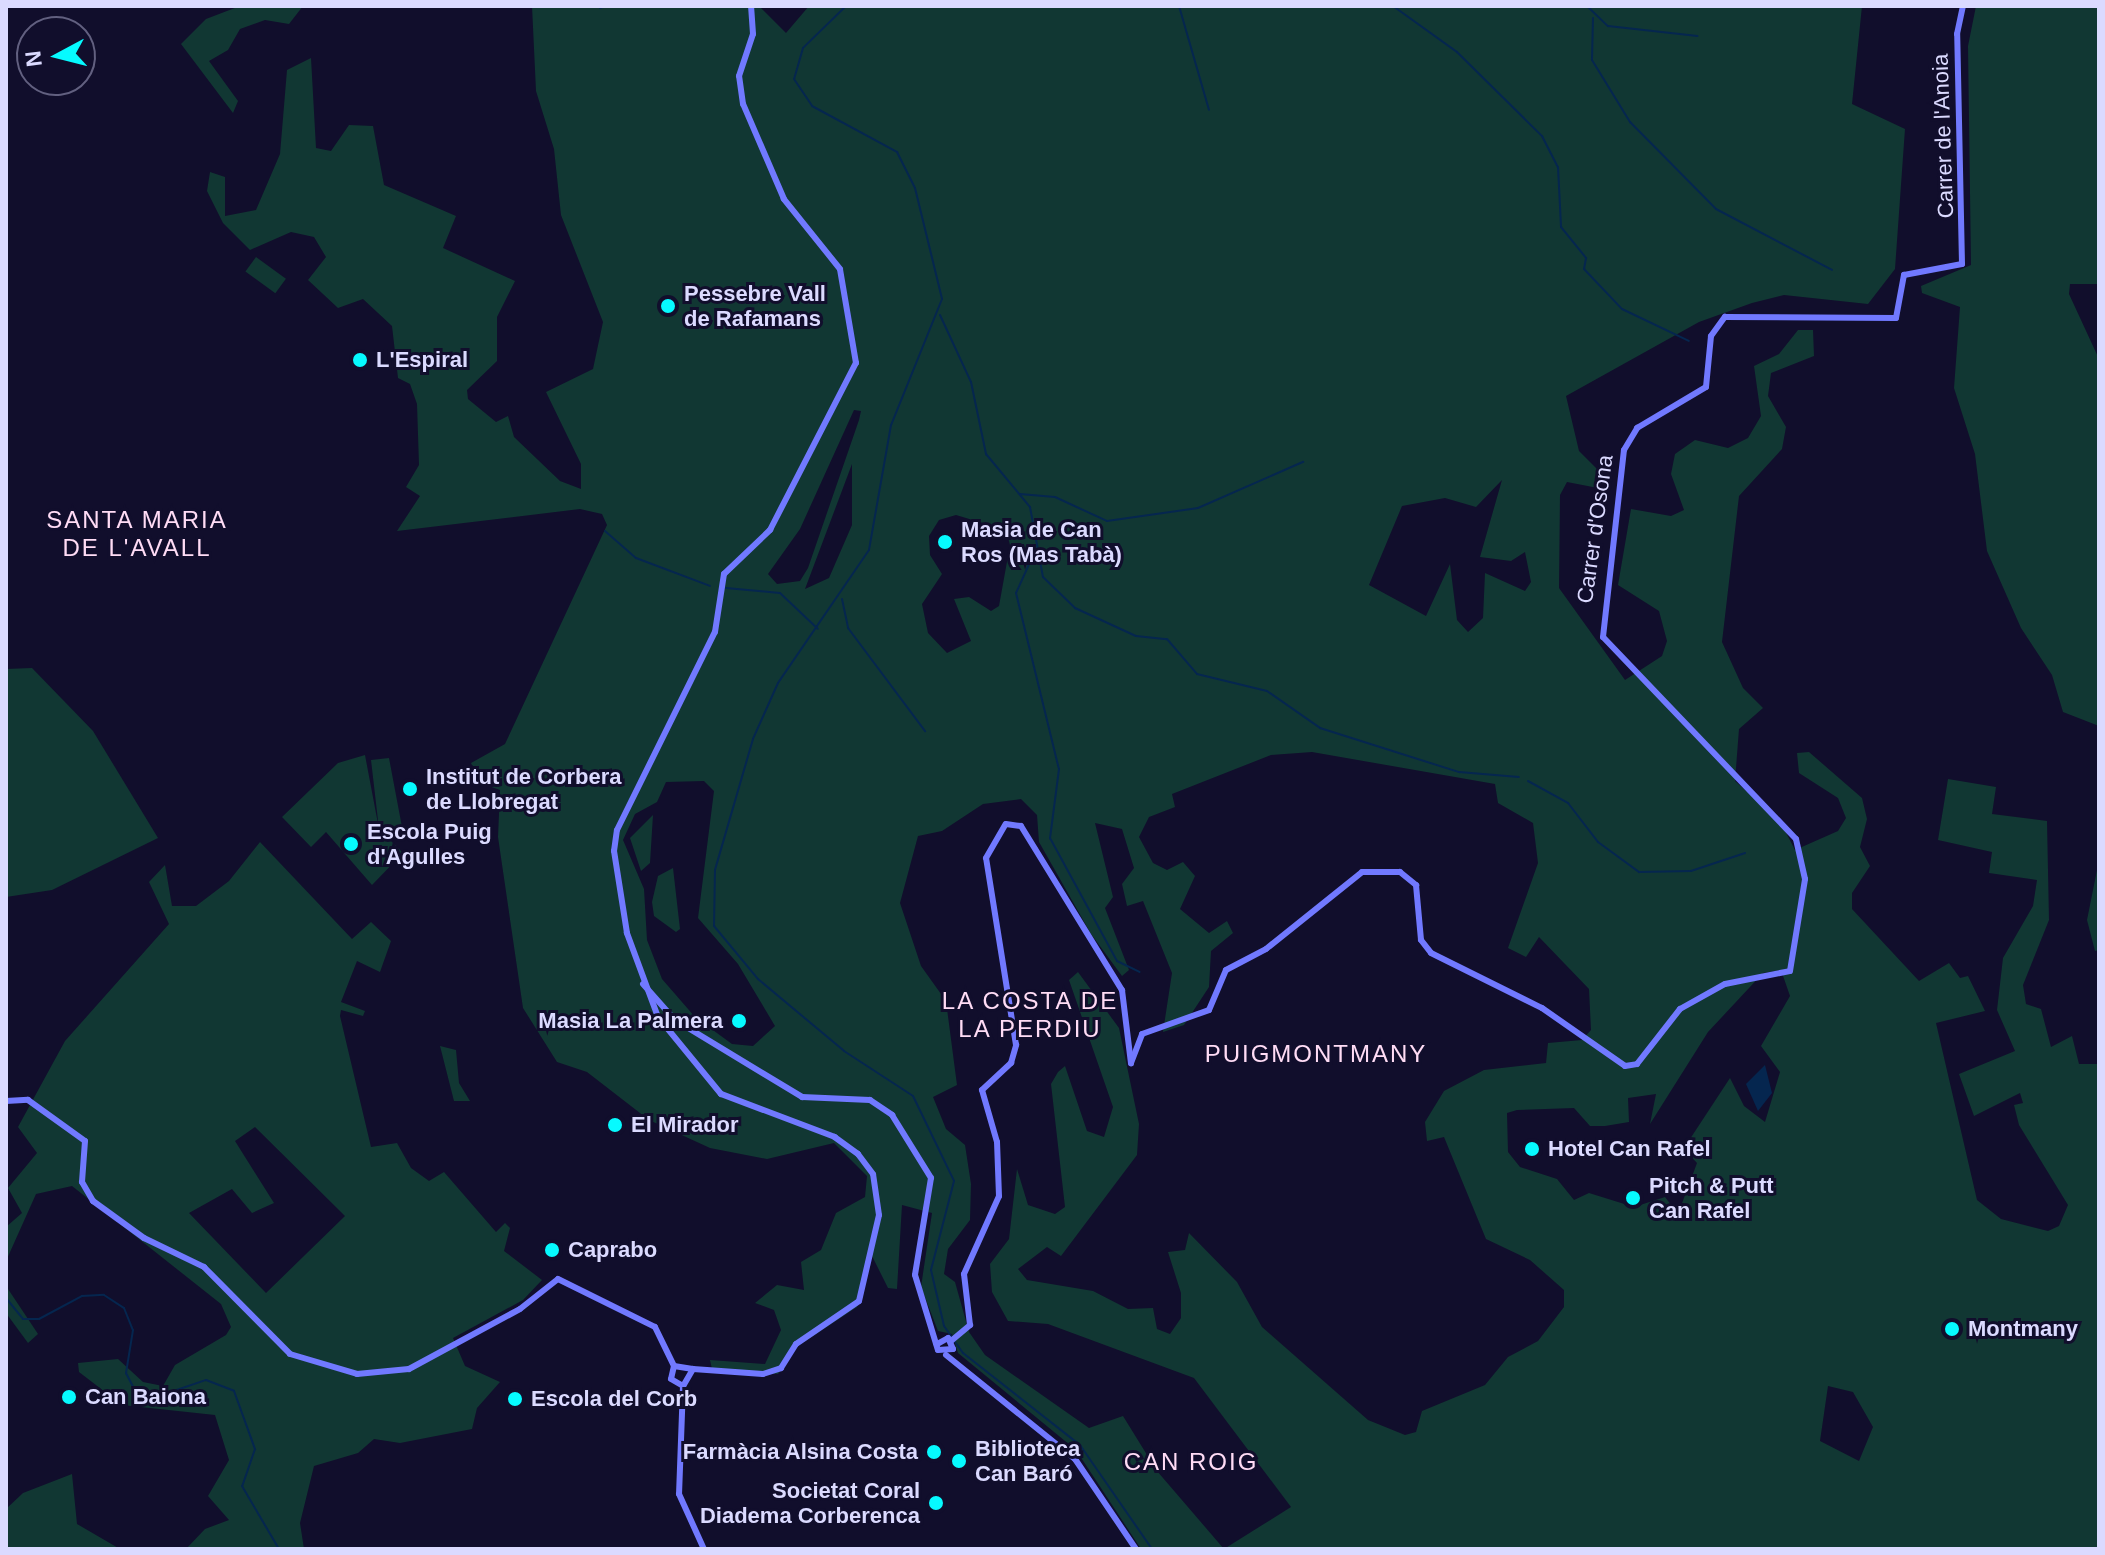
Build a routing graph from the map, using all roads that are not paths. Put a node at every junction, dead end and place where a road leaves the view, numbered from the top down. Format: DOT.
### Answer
graph roads {
  1 [pos="751,6"];
  2 [pos="1963,6"];
  3 [pos="1896,318"];
  4 [pos="643,984"];
  5 [pos="6,1101"];
  6 [pos="947,1345"];
  7 [pos="674,1366"];
  8 [pos="693,1369"];
  9 [pos="683,1386"];
  10 [pos="704,1549"];
  11 [pos="1136,1549"];
  1 -- 4 [label="street"];
  2 -- 3 [label="street, Carrer de l'Anoia"];
  3 -- 6 [label="street, Carrer d'Osona"];
  4 -- 6 [label="street"];
  4 -- 8 [label="street"];
  5 -- 7 [label="street"];
  6 -- 11 [label="street"];
  7 -- 8 [label="street"];
  7 -- 9 [label="street"];
  8 -- 9 [label="street"];
  9 -- 10 [label="street"];
}
